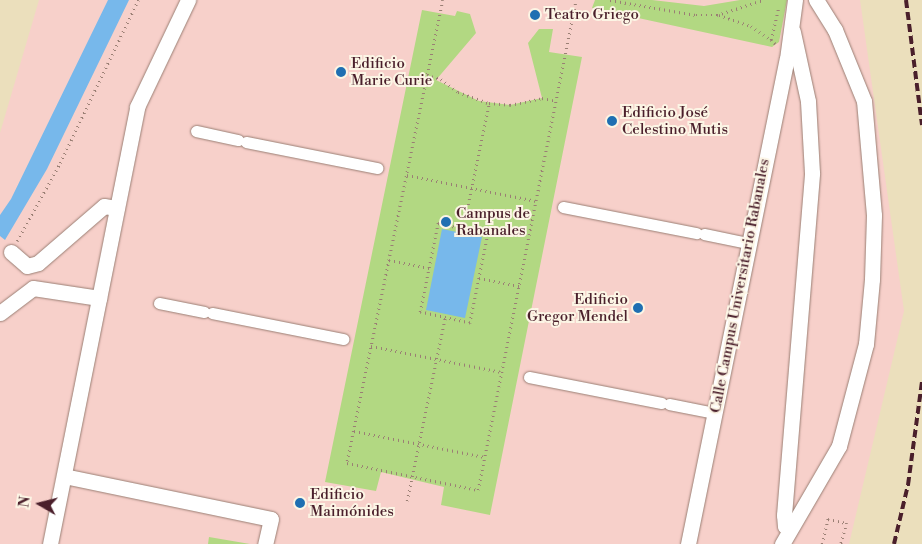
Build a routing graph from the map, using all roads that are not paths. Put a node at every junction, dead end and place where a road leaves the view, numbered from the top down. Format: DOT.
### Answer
graph roads {
  1 [pos="188,0"];
  2 [pos="795,0"];
  3 [pos="817,2"];
  4 [pos="793,23"];
  5 [pos="196,132"];
  6 [pos="377,168"];
  7 [pos="563,207"];
  8 [pos="117,208"];
  9 [pos="748,243"];
  10 [pos="11,252"];
  11 [pos="99,298"];
  12 [pos="159,303"];
  13 [pos="0,313"];
  14 [pos="343,339"];
  15 [pos="529,377"];
  16 [pos="714,413"];
  17 [pos="64,476"];
  18 [pos="791,527"];
  19 [pos="50,544"];
  20 [pos="266,544"];
  21 [pos="688,544"];
  22 [pos="782,544"];
  1 -- 8 [label="street"];
  2 -- 4 [label="street, Calle Campus Universitario Rabanales"];
  3 -- 4 [label="street"];
  3 -- 18 [label="street"];
  4 -- 9 [label="street, Calle Campus Universitario Rabanales"];
  4 -- 18 [label="street, Calle Campus Universitario Rabanales"];
  5 -- 6 [label="street"];
  7 -- 9 [label="street"];
  8 -- 10 [label="street"];
  8 -- 11 [label="street"];
  9 -- 16 [label="street, Calle Campus Universitario Rabanales"];
  11 -- 13 [label="street"];
  11 -- 17 [label="street"];
  12 -- 14 [label="street"];
  15 -- 16 [label="street"];
  16 -- 21 [label="street, Calle Campus Universitario Rabanales"];
  17 -- 19 [label="street"];
  17 -- 20 [label="street"];
  18 -- 22 [label="street"];
}
